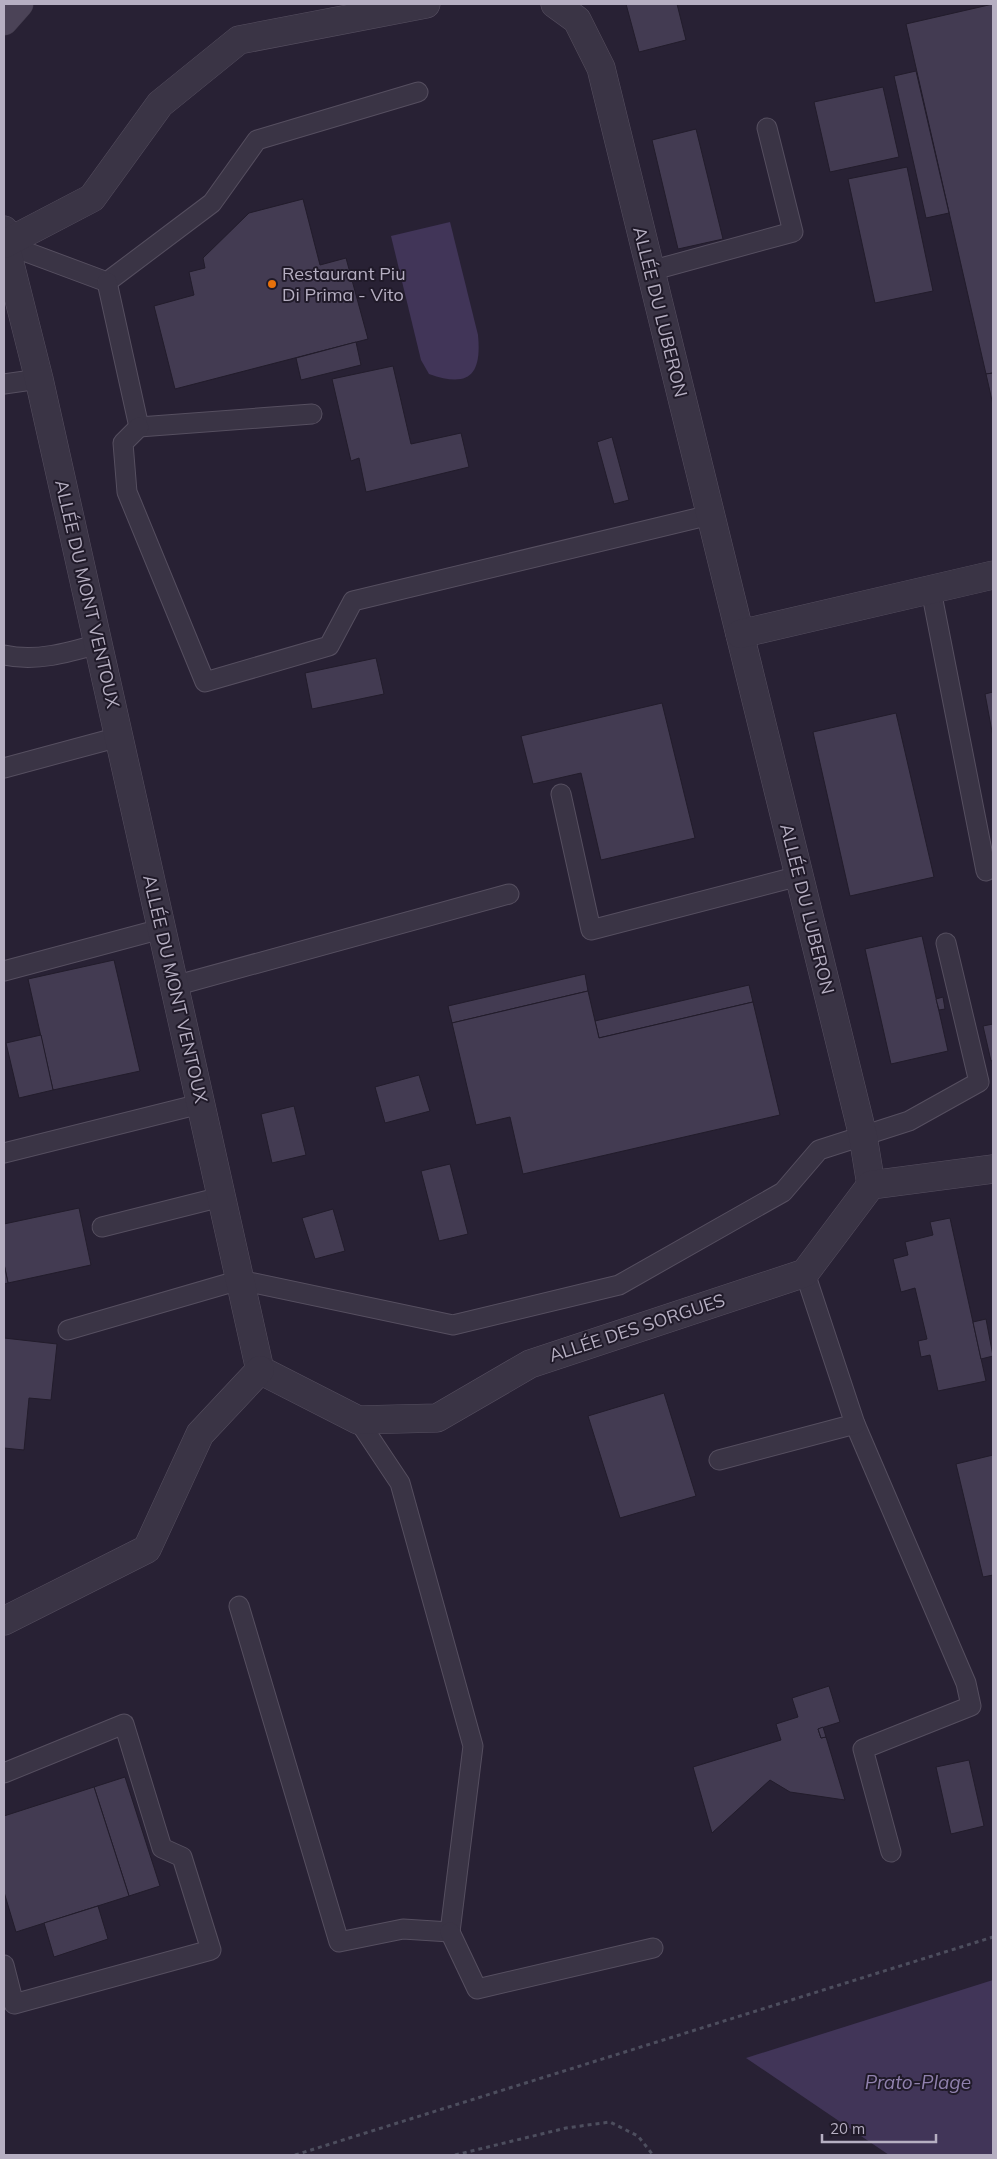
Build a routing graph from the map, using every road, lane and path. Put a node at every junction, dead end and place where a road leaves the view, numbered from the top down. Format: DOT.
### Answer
graph roads {
  1 [pos="19,4"];
  2 [pos="426,4"];
  3 [pos="555,4"];
  4 [pos="4,21"];
  5 [pos="418,92"];
  6 [pos="767,128"];
  7 [pos="4,240"];
  8 [pos="650,271"];
  9 [pos="107,282"];
  10 [pos="39,379"];
  11 [pos="4,384"];
  12 [pos="312,414"];
  13 [pos="139,426"];
  14 [pos="710,515"];
  15 [pos="993,575"];
  16 [pos="931,590"];
  17 [pos="740,634"];
  18 [pos="98,644"];
  19 [pos="4,656"];
  20 [pos="119,737"];
  21 [pos="4,768"];
  22 [pos="561,794"];
  23 [pos="986,871"];
  24 [pos="799,876"];
  25 [pos="510,894"];
  26 [pos="161,929"];
  27 [pos="946,943"];
  28 [pos="4,971"];
  29 [pos="174,986"];
  30 [pos="200,1104"];
  31 [pos="863,1136"];
  32 [pos="4,1153"];
  33 [pos="993,1169"];
  34 [pos="871,1185"];
  35 [pos="222,1196"];
  36 [pos="102,1227"];
  37 [pos="805,1272"];
  38 [pos="240,1280"];
  39 [pos="68,1330"];
  40 [pos="260,1370"];
  41 [pos="358,1420"];
  42 [pos="855,1424"];
  43 [pos="719,1460"];
  44 [pos="239,1606"];
  45 [pos="4,1620"];
  46 [pos="4,1773"];
  47 [pos="891,1852"];
  48 [pos="450,1932"];
  49 [pos="993,1937"];
  50 [pos="652,1948"];
  51 [pos="4,1965"];
  52 [pos="295,2155"];
  53 [pos="455,2155"];
  54 [pos="653,2155"];
  1 -- 4 [label="main road"];
  2 -- 7 [label="street"];
  3 -- 8 [label="street, ALLÉE DU LUBERON"];
  5 -- 9 [label="lane"];
  6 -- 8 [label="lane"];
  7 -- 9 [label="lane"];
  7 -- 10 [label="street, ALLÉE DU MONT VENTOUX"];
  8 -- 14 [label="street, ALLÉE DU LUBERON"];
  9 -- 13 [label="lane"];
  10 -- 11 [label="lane"];
  10 -- 18 [label="street, ALLÉE DU MONT VENTOUX"];
  12 -- 13 [label="lane"];
  13 -- 14 [label="lane"];
  14 -- 17 [label="street, ALLÉE DU LUBERON"];
  15 -- 16 [label="street"];
  16 -- 17 [label="street"];
  16 -- 23 [label="lane"];
  17 -- 24 [label="street, ALLÉE DU LUBERON"];
  18 -- 19 [label="lane"];
  18 -- 20 [label="street, ALLÉE DU MONT VENTOUX"];
  20 -- 21 [label="lane"];
  20 -- 26 [label="street, ALLÉE DU MONT VENTOUX"];
  22 -- 24 [label="lane"];
  24 -- 31 [label="street, ALLÉE DU LUBERON"];
  25 -- 29 [label="lane"];
  26 -- 28 [label="lane"];
  26 -- 29 [label="street, ALLÉE DU MONT VENTOUX"];
  27 -- 31 [label="lane"];
  29 -- 30 [label="street, ALLÉE DU MONT VENTOUX"];
  30 -- 32 [label="lane"];
  30 -- 35 [label="street, ALLÉE DU MONT VENTOUX"];
  31 -- 34 [label="street, ALLÉE DU LUBERON"];
  31 -- 38 [label="lane"];
  33 -- 34 [label="street"];
  34 -- 37 [label="street"];
  35 -- 36 [label="lane"];
  35 -- 38 [label="street, ALLÉE DU MONT VENTOUX"];
  37 -- 41 [label="street, ALLÉE DES SORGUES"];
  37 -- 42 [label="lane"];
  38 -- 39 [label="lane"];
  38 -- 40 [label="street, ALLÉE DU MONT VENTOUX"];
  40 -- 41 [label="street, ALLÉE DES SORGUES"];
  40 -- 45 [label="street"];
  41 -- 48 [label="lane"];
  42 -- 43 [label="lane"];
  42 -- 47 [label="lane"];
  44 -- 48 [label="lane"];
  46 -- 51 [label="lane"];
  48 -- 50 [label="lane"];
  49 -- 52 [label="path"];
  53 -- 54 [label="path"];
}
